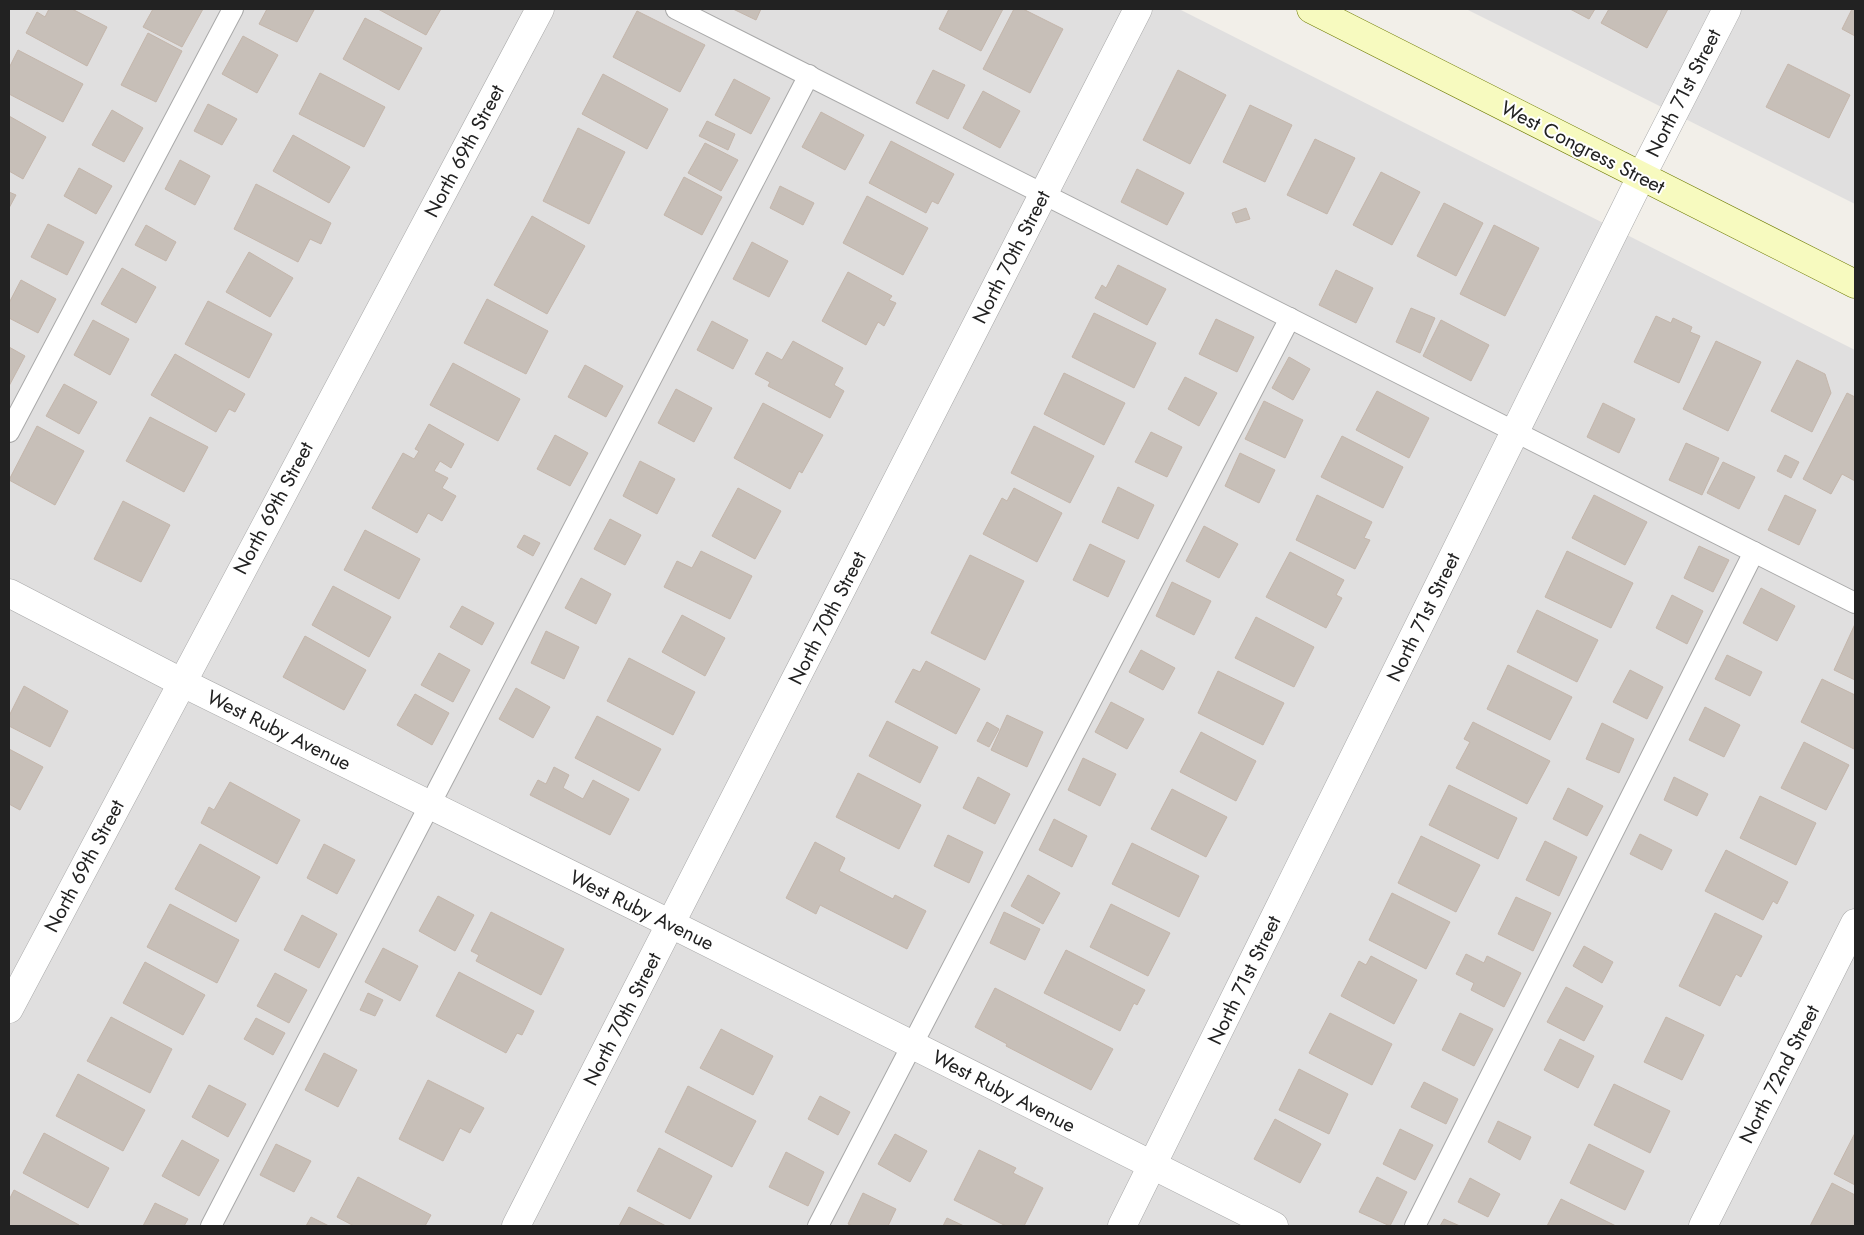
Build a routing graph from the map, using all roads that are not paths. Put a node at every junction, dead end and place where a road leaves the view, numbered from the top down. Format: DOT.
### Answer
graph roads {
  1 [pos="232,9"];
  2 [pos="540,9"];
  3 [pos="676,9"];
  4 [pos="1138,9"];
  5 [pos="1311,9"];
  6 [pos="1726,9"];
  7 [pos="809,75"];
  8 [pos="1641,177"];
  9 [pos="1044,193"];
  10 [pos="1855,284"];
  11 [pos="1290,318"];
  12 [pos="9,432"];
  13 [pos="1514,433"];
  14 [pos="1754,552"];
  15 [pos="9,593"];
  16 [pos="1855,603"];
  17 [pos="182,682"];
  18 [pos="428,804"];
  19 [pos="1855,923"];
  20 [pos="671,924"];
  21 [pos="9,1009"];
  22 [pos="911,1044"];
  23 [pos="1152,1165"];
  24 [pos="211,1226"];
  25 [pos="516,1226"];
  26 [pos="818,1226"];
  27 [pos="1122,1226"];
  28 [pos="1274,1226"];
  29 [pos="1415,1226"];
  30 [pos="1703,1226"];
  1 -- 12 [label="lane"];
  2 -- 17 [label="street, North 69th Street"];
  3 -- 7 [label="lane"];
  4 -- 9 [label="street, North 70th Street"];
  5 -- 8 [label="street, West Congress Street"];
  6 -- 8 [label="street, North 71st Street"];
  7 -- 9 [label="lane"];
  7 -- 18 [label="lane"];
  8 -- 10 [label="street, West Congress Street"];
  8 -- 13 [label="street, North 71st Street"];
  9 -- 11 [label="lane"];
  9 -- 20 [label="street, North 70th Street"];
  11 -- 13 [label="lane"];
  11 -- 22 [label="lane"];
  13 -- 14 [label="lane"];
  13 -- 23 [label="street, North 71st Street"];
  14 -- 16 [label="lane"];
  14 -- 29 [label="lane"];
  15 -- 17 [label="street, West Ruby Avenue"];
  17 -- 18 [label="street, West Ruby Avenue"];
  17 -- 21 [label="street, North 69th Street"];
  18 -- 20 [label="street, West Ruby Avenue"];
  18 -- 24 [label="lane"];
  19 -- 30 [label="street, North 72nd Street"];
  20 -- 22 [label="street, West Ruby Avenue"];
  20 -- 25 [label="street, North 70th Street"];
  22 -- 23 [label="street, West Ruby Avenue"];
  22 -- 26 [label="lane"];
  23 -- 27 [label="street, North 71st Street"];
  23 -- 28 [label="street, West Ruby Avenue"];
}
